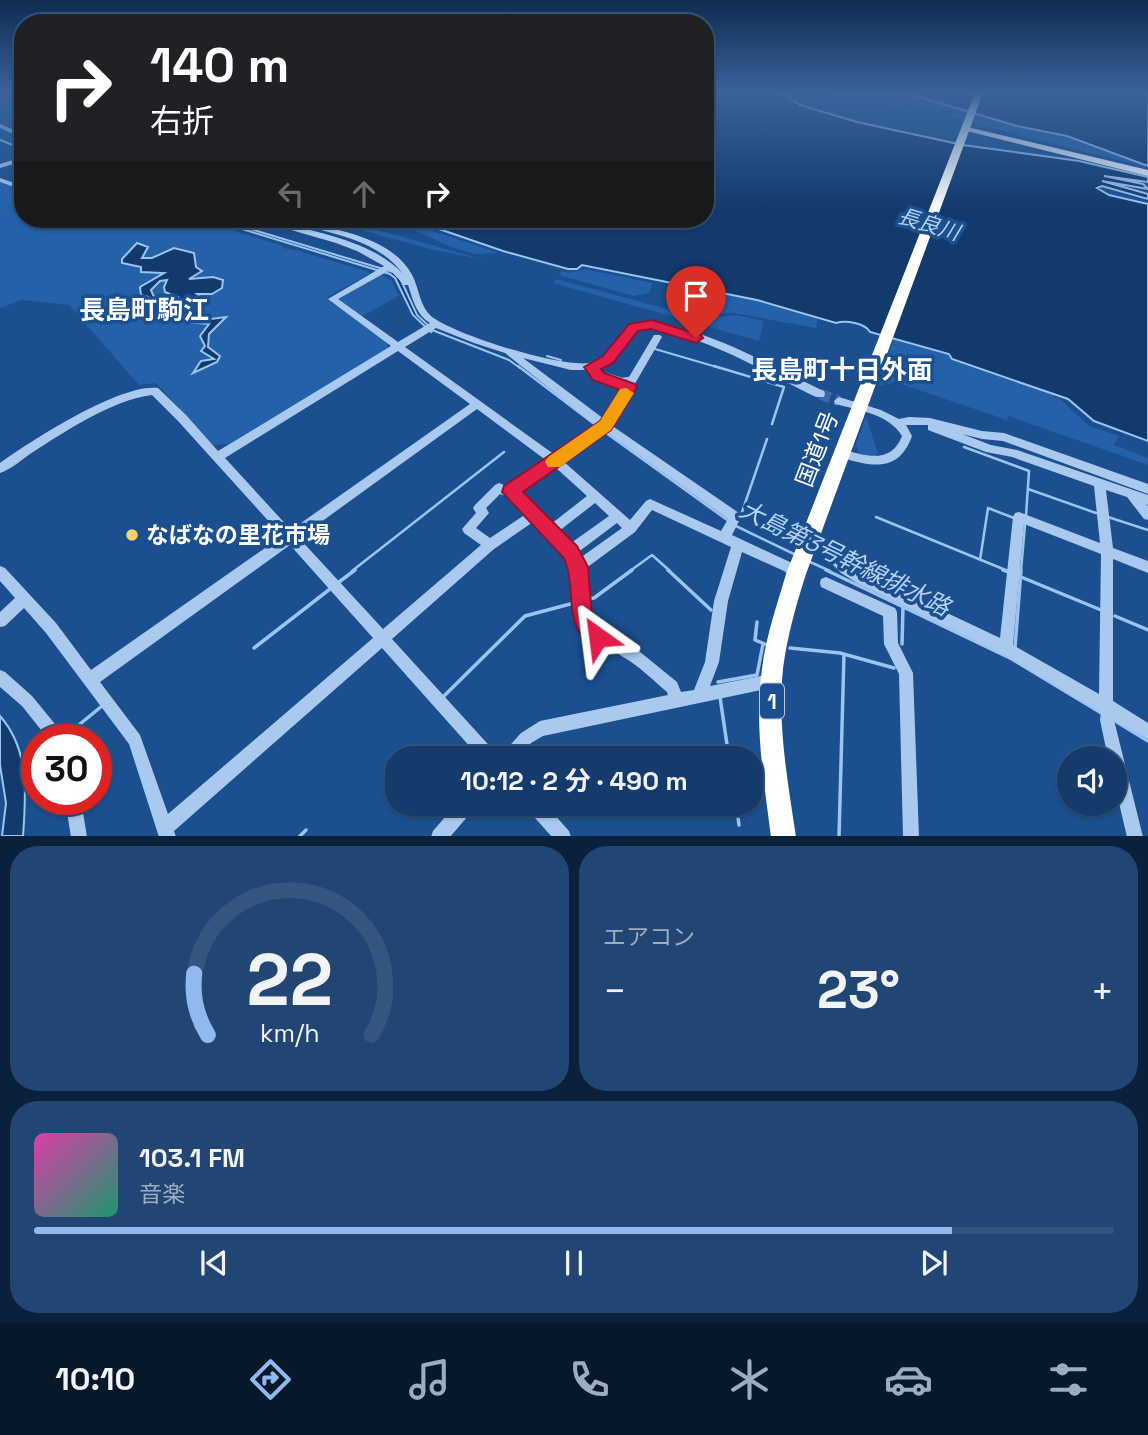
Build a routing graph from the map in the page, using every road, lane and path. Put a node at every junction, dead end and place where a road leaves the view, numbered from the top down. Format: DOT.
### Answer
graph roads {
  1 [pos="967,132"];
  2 [pos="980,132"];
  3 [pos="1148,173"];
  4 [pos="287,228"];
  5 [pos="317,228"];
  6 [pos="385,268"];
  7 [pos="415,287"];
  8 [pos="432,327"];
  9 [pos="657,337"];
  10 [pos="398,347"];
  11 [pos="510,350"];
  12 [pos="592,367"];
  13 [pos="629,387"];
  14 [pos="820,394"];
  15 [pos="839,401"];
  16 [pos="476,405"];
  17 [pos="861,408"];
  18 [pos="924,421"];
  19 [pos="898,423"];
  20 [pos="602,428"];
  21 [pos="844,454"];
  22 [pos="217,457"];
  23 [pos="555,461"];
  24 [pos="0,469"];
  25 [pos="1099,482"];
  26 [pos="1148,489"];
  27 [pos="511,492"];
  28 [pos="1128,492"];
  29 [pos="595,497"];
  30 [pos="1148,500"];
  31 [pos="534,515"];
  32 [pos="1148,515"];
  33 [pos="617,516"];
  34 [pos="631,528"];
  35 [pos="729,528"];
  36 [pos="550,531"];
  37 [pos="290,538"];
  38 [pos="809,540"];
  39 [pos="738,544"];
  40 [pos="490,545"];
  41 [pos="570,551"];
  42 [pos="1107,552"];
  43 [pos="578,567"];
  44 [pos="1148,568"];
  45 [pos="797,571"];
  46 [pos="0,572"];
  47 [pos="826,583"];
  48 [pos="25,598"];
  49 [pos="0,621"];
  50 [pos="382,639"];
  51 [pos="1006,648"];
  52 [pos="0,677"];
  53 [pos="90,680"];
  54 [pos="771,685"];
  55 [pos="699,695"];
  56 [pos="677,699"];
  57 [pos="1108,712"];
  58 [pos="46,724"];
  59 [pos="1148,731"];
  60 [pos="480,746"];
  61 [pos="519,746"];
  62 [pos="76,815"];
  63 [pos="457,816"];
  64 [pos="545,816"];
  65 [pos="167,832"];
  66 [pos="79,836"];
  67 [pos="439,836"];
  68 [pos="563,836"];
  69 [pos="784,836"];
  70 [pos="911,836"];
  71 [pos="1135,836"];
  1 -- 17 [label="highway, 国道1号 / 1"];
  2 -- 3 [label="main road"];
  4 -- 6 [label="street"];
  5 -- 7 [label="street"];
  6 -- 7 [label="street"];
  6 -- 10 [label="street"];
  7 -- 8 [label="street"];
  8 -- 10 [label="street"];
  8 -- 11 [label="street"];
  9 -- 13 [label="street"];
  10 -- 16 [label="street"];
  10 -- 22 [label="street"];
  11 -- 12 [label="street"];
  11 -- 20 [label="street"];
  12 -- 13 [label="street"];
  12 -- 14 [label="street"];
  13 -- 20 [label="street"];
  15 -- 17 [label="street"];
  16 -- 23 [label="street"];
  16 -- 37 [label="street"];
  17 -- 19 [label="street"];
  17 -- 21 [label="highway, 国道1号 / 1"];
  18 -- 19 [label="street"];
  18 -- 25 [label="street"];
  18 -- 26 [label="street"];
  19 -- 21 [label="street"];
  20 -- 23 [label="street"];
  20 -- 35 [label="street"];
  21 -- 38 [label="highway, 国道1号 / 1"];
  22 -- 24 [label="street"];
  22 -- 37 [label="street"];
  23 -- 27 [label="street"];
  23 -- 29 [label="street"];
  25 -- 28 [label="street"];
  25 -- 42 [label="street"];
  27 -- 31 [label="street"];
  27 -- 40 [label="street"];
  28 -- 30 [label="street"];
  28 -- 32 [label="street"];
  29 -- 33 [label="street"];
  29 -- 36 [label="street"];
  31 -- 36 [label="street"];
  31 -- 40 [label="street"];
  33 -- 34 [label="street"];
  33 -- 41 [label="street"];
  34 -- 35 [label="street"];
  34 -- 43 [label="street"];
  35 -- 39 [label="street"];
  36 -- 41 [label="street"];
  37 -- 50 [label="street"];
  37 -- 53 [label="street"];
  38 -- 45 [label="highway, 国道1号 / 1"];
  38 -- 51 [label="street"];
  39 -- 45 [label="street"];
  39 -- 55 [label="street"];
  40 -- 50 [label="street"];
  41 -- 43 [label="street"];
  42 -- 44 [label="street"];
  42 -- 51 [label="street"];
  42 -- 57 [label="street"];
  43 -- 56 [label="street"];
  45 -- 54 [label="highway, 国道1号 / 1"];
  46 -- 48 [label="street"];
  47 -- 70 [label="street"];
  48 -- 49 [label="street"];
  48 -- 53 [label="street"];
  50 -- 60 [label="street"];
  50 -- 65 [label="street"];
  51 -- 57 [label="street"];
  52 -- 58 [label="street"];
  53 -- 65 [label="street"];
  54 -- 55 [label="street"];
  54 -- 69 [label="highway, 国道1号 / 1"];
  55 -- 56 [label="street"];
  56 -- 61 [label="street"];
  57 -- 59 [label="street"];
  57 -- 71 [label="street"];
  62 -- 66 [label="street"];
  63 -- 67 [label="street"];
  64 -- 68 [label="street"];
}
